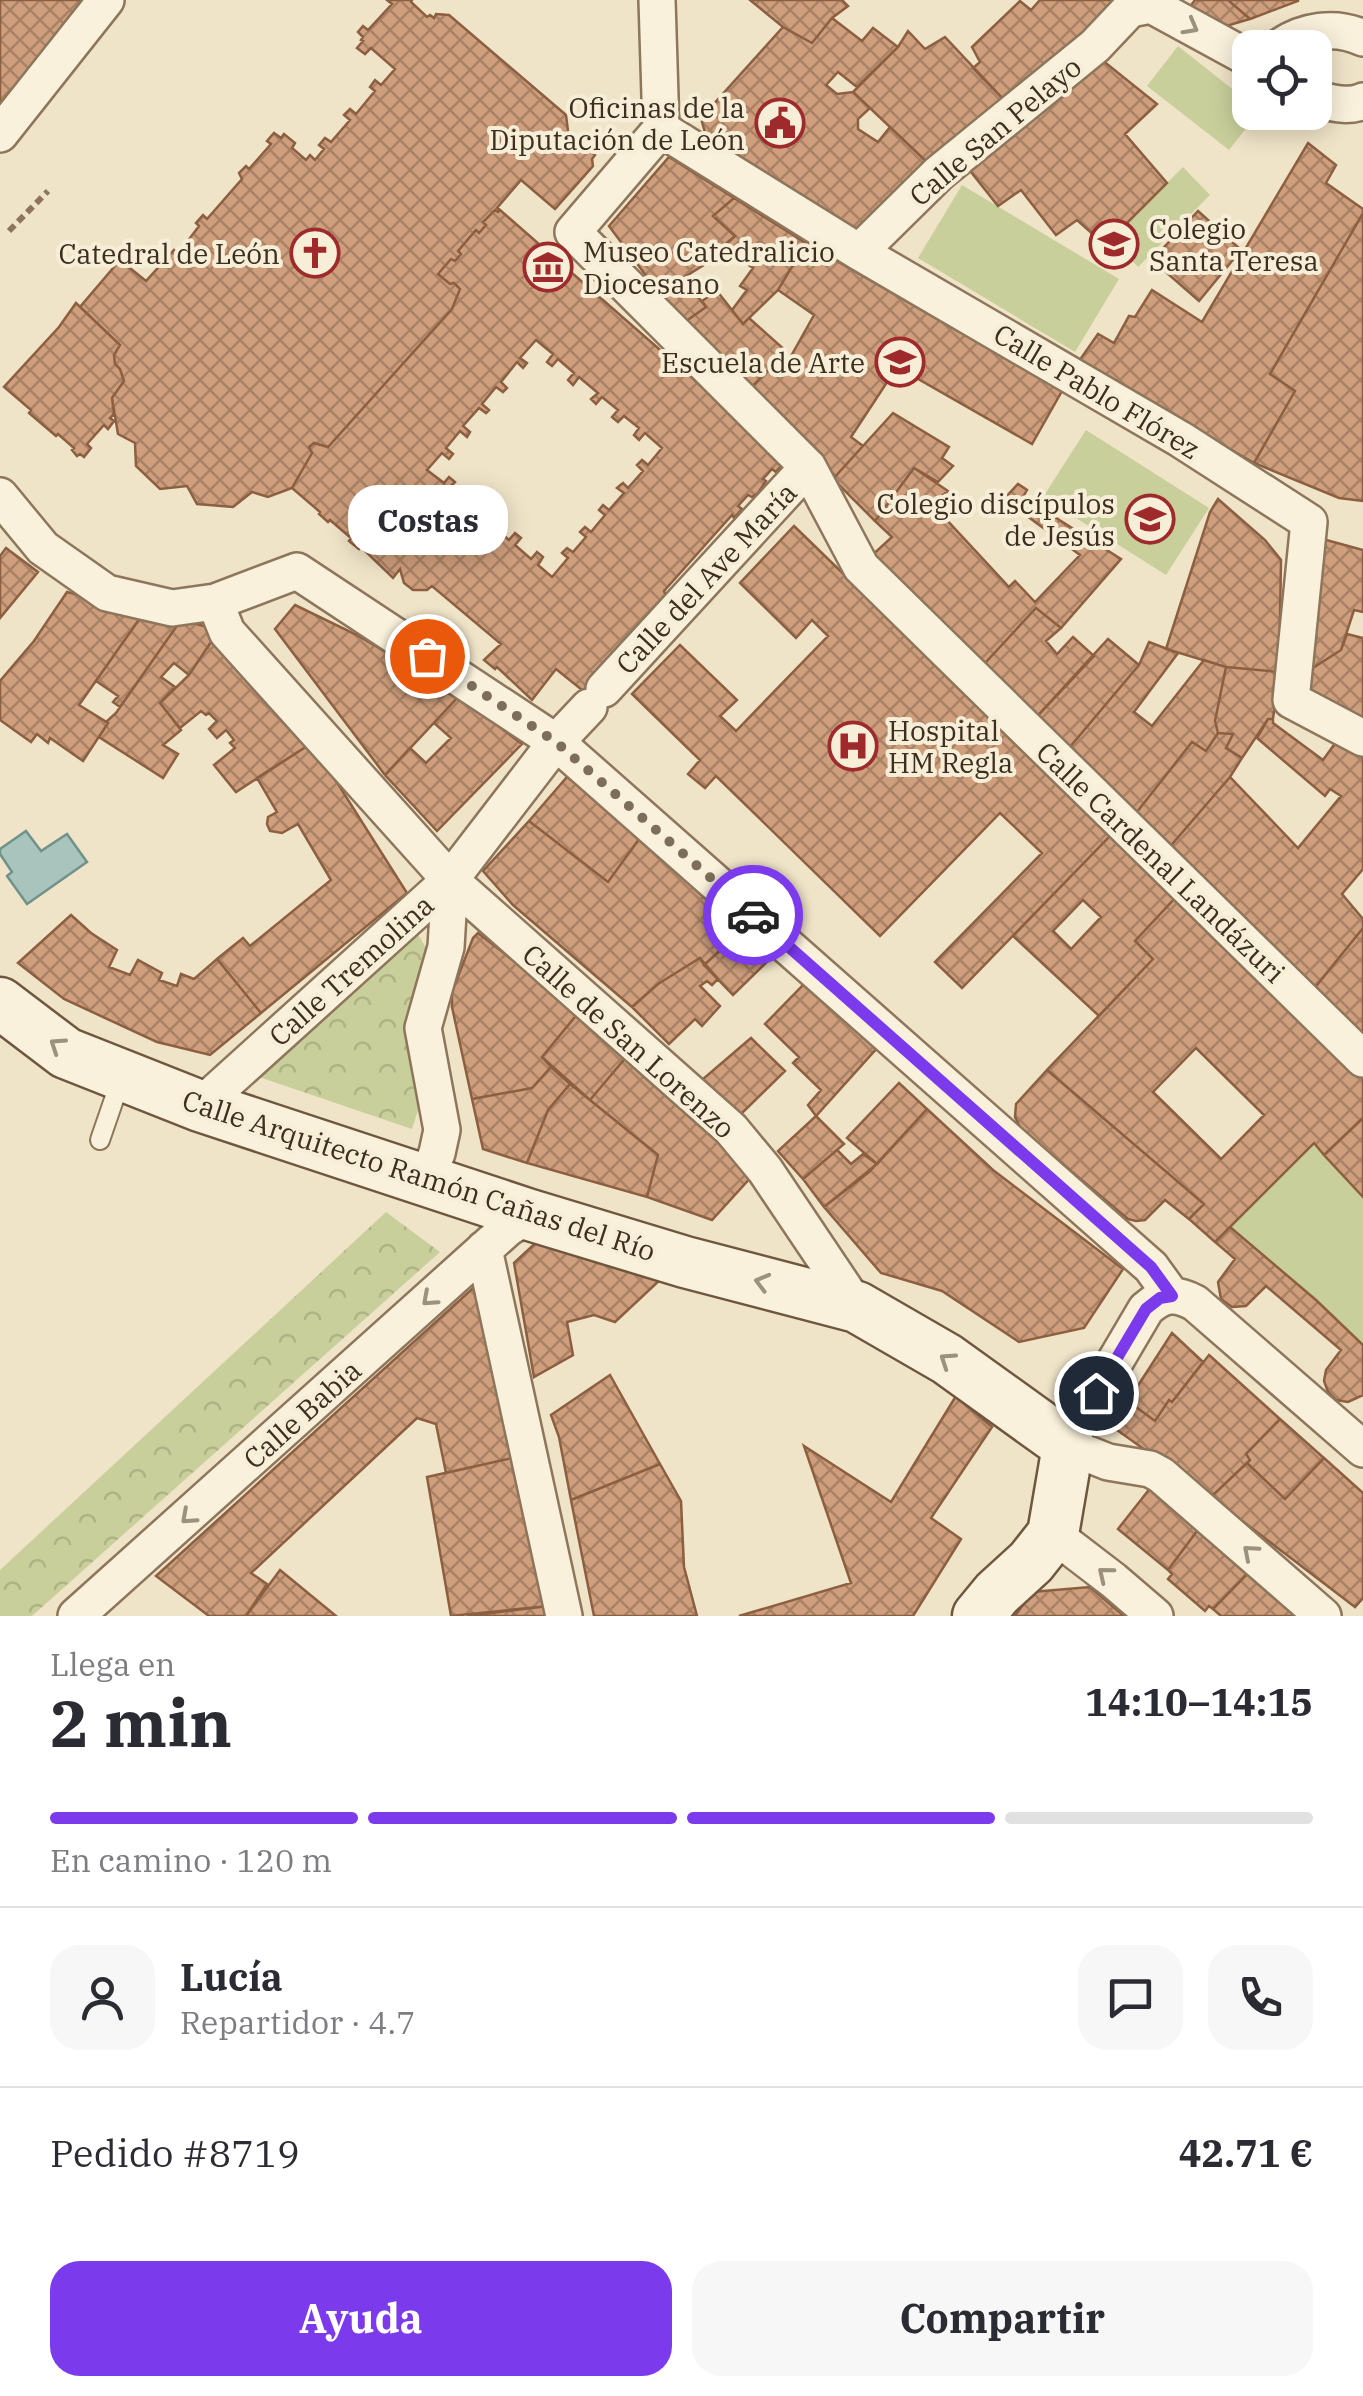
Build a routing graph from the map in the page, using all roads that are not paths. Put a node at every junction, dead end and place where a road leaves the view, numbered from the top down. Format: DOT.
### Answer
graph roads {
  1 [pos="106,0"];
  2 [pos="658,0"];
  3 [pos="1332,32"];
  4 [pos="1363,38"];
  5 [pos="1232,50"];
  6 [pos="1363,101"];
  7 [pos="1332,103"];
  8 [pos="660,130"];
  9 [pos="0,134"];
  10 [pos="859,252"];
  11 [pos="808,467"];
  12 [pos="0,496"];
  13 [pos="215,602"];
  14 [pos="1363,738"];
  15 [pos="556,742"];
  16 [pos="450,880"];
  17 [pos="0,1003"];
  18 [pos="1363,1059"];
  19 [pos="123,1075"];
  20 [pos="200,1106"];
  21 [pos="100,1140"];
  22 [pos="426,1181"];
  23 [pos="530,1214"];
  24 [pos="484,1249"];
  25 [pos="1172,1296"];
  26 [pos="856,1308"];
  27 [pos="1068,1446"];
  28 [pos="1363,1449"];
  29 [pos="1053,1534"];
  30 [pos="98,1610"];
  31 [pos="564,1616"];
  32 [pos="978,1616"];
  33 [pos="1154,1616"];
  34 [pos="1323,1616"];
  1 -- 9 [label="street"];
  2 -- 8 [label="street"];
  3 -- 4 [label="street"];
  10 -- 5 [label="street, Calle San Pelayo, one-way"];
  6 -- 7 [label="street"];
  8 -- 10 [label="street, Calle Pablo Flórez"];
  8 -- 11 [label="street, Calle Cardenal Landázuri"];
  10 -- 14 [label="street, Calle Pablo Flórez"];
  11 -- 15 [label="street, Calle del Ave María"];
  11 -- 18 [label="street, Calle Cardenal Landázuri"];
  12 -- 13 [label="street"];
  13 -- 15 [label="street"];
  13 -- 16 [label="street, Calle de San Lorenzo"];
  15 -- 16 [label="street, Calle del Ave María"];
  15 -- 25 [label="street"];
  16 -- 20 [label="street, Calle Tremolina"];
  16 -- 22 [label="street, Calle Tremolina"];
  16 -- 26 [label="street, Calle de San Lorenzo"];
  19 -- 17 [label="street, Calle Arquitecto Ramón Cañas del Río, one-way"];
  19 -- 20 [label="street, Calle Arquitecto Ramón Cañas del Río"];
  19 -- 21 [label="lane"];
  20 -- 22 [label="street, Calle Arquitecto Ramón Cañas del Río"];
  22 -- 23 [label="street, Calle Arquitecto Ramón Cañas del Río"];
  23 -- 24 [label="street, Calle Babia"];
  26 -- 23 [label="street, Calle Arquitecto Ramón Cañas del Río, one-way"];
  24 -- 30 [label="street, Calle Babia, one-way"];
  24 -- 31 [label="street"];
  25 -- 27 [label="street"];
  25 -- 28 [label="street"];
  27 -- 26 [label="street, Calle de San Lorenzo, one-way"];
  27 -- 29 [label="street"];
  34 -- 27 [label="street, one-way"];
  29 -- 32 [label="street"];
  33 -- 29 [label="street, one-way"];
}
